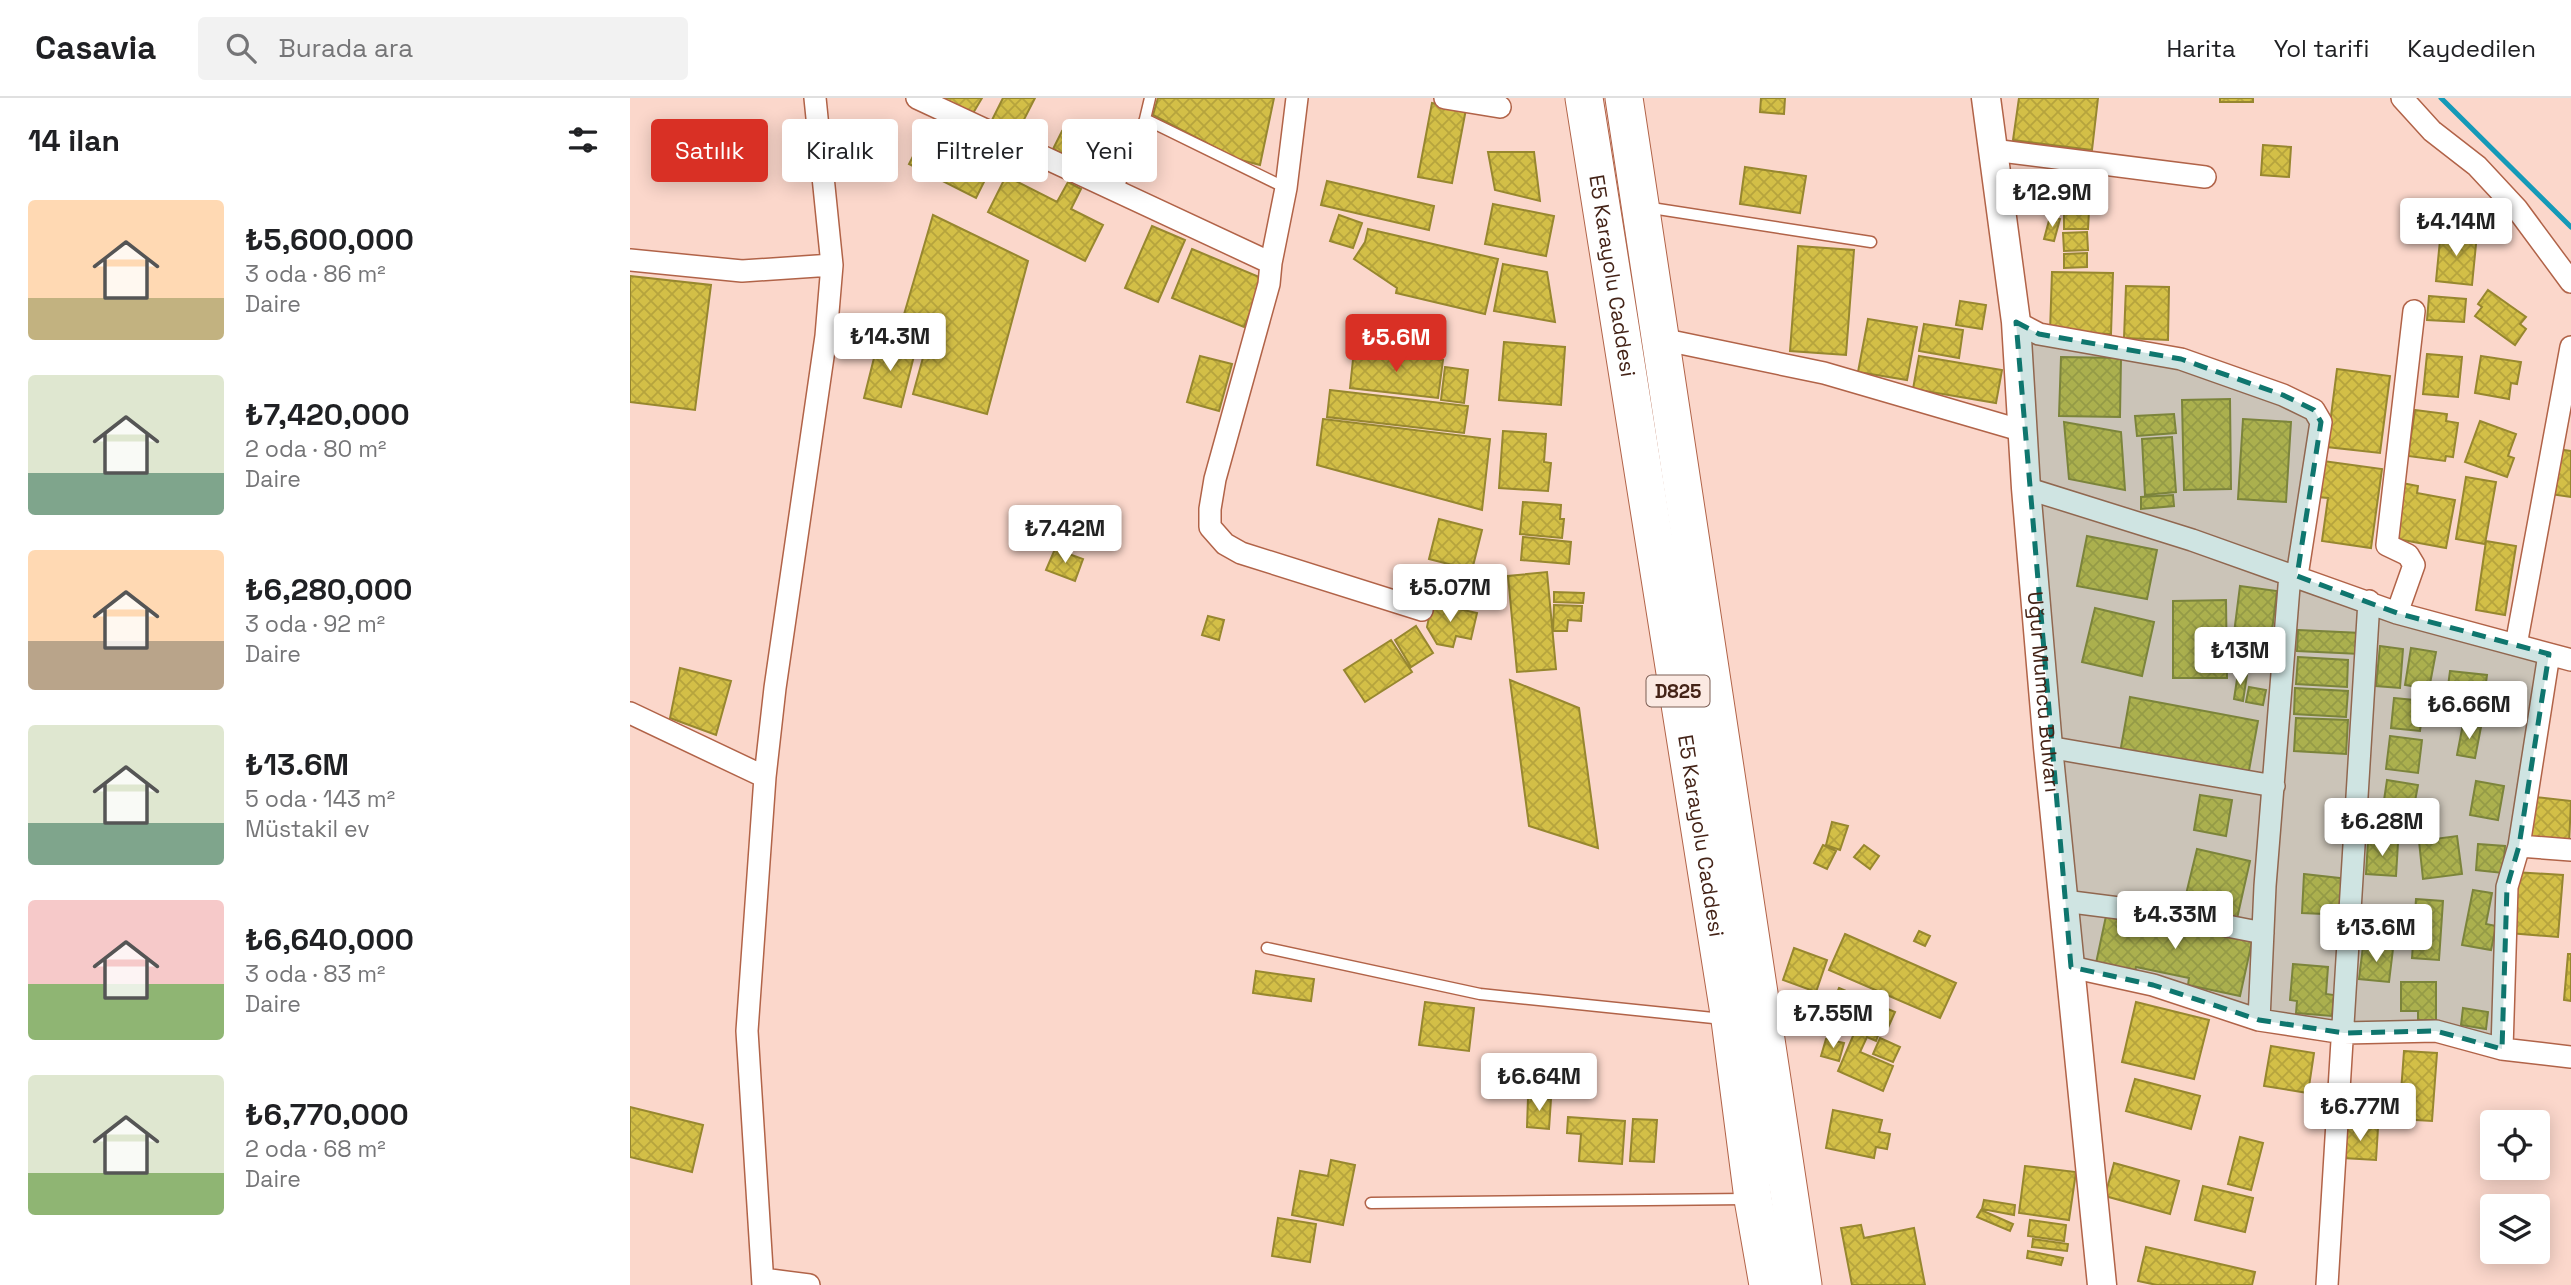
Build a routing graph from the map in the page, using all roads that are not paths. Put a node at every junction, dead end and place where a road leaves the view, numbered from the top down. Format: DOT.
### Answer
graph roads {
  1 [pos="815,98"];
  2 [pos="918,98"];
  3 [pos="1150,98"];
  4 [pos="1297,98"];
  5 [pos="1445,98"];
  6 [pos="1584,98"];
  7 [pos="1624,98"];
  8 [pos="1986,98"];
  9 [pos="2402,98"];
  10 [pos="1500,107"];
  11 [pos="1145,119"];
  12 [pos="1157,125"];
  13 [pos="1993,150"];
  14 [pos="2205,177"];
  15 [pos="1120,182"];
  16 [pos="1286,188"];
  17 [pos="1117,191"];
  18 [pos="1641,206"];
  19 [pos="1871,242"];
  20 [pos="630,260"];
  21 [pos="1271,263"];
  22 [pos="832,265"];
  23 [pos="2571,282"];
  24 [pos="2414,311"];
  25 [pos="2016,322"];
  26 [pos="1661,339"];
  27 [pos="2571,347"];
  28 [pos="2023,431"];
  29 [pos="2026,488"];
  30 [pos="2293,575"];
  31 [pos="2369,601"];
  32 [pos="1422,610"];
  33 [pos="2398,613"];
  34 [pos="2515,645"];
  35 [pos="2549,654"];
  36 [pos="2571,660"];
  37 [pos="630,713"];
  38 [pos="2048,747"];
  39 [pos="765,777"];
  40 [pos="2274,786"];
  41 [pos="2519,846"];
  42 [pos="2571,850"];
  43 [pos="2064,901"];
  44 [pos="2263,933"];
  45 [pos="1267,948"];
  46 [pos="2071,967"];
  47 [pos="1730,1020"];
  48 [pos="2259,1020"];
  49 [pos="2344,1033"];
  50 [pos="2502,1049"];
  51 [pos="2571,1057"];
  52 [pos="1752,1199"];
  53 [pos="1371,1203"];
  54 [pos="763,1282"];
  55 [pos="809,1285"];
  56 [pos="1768,1285"];
  57 [pos="1803,1285"];
  58 [pos="2102,1285"];
  59 [pos="2327,1285"];
  1 -- 22 [label="street"];
  2 -- 17 [label="street"];
  3 -- 11 [label="lane"];
  4 -- 16 [label="street"];
  5 -- 10 [label="street"];
  6 -- 47 [label="highway, E5 Karayolu Caddesi / D825"];
  7 -- 18 [label="highway, E5 Karayolu Caddesi / D825"];
  8 -- 13 [label="street, Uğur Mumcu Bulvarı"];
  9 -- 23 [label="street"];
  12 -- 16 [label="lane"];
  13 -- 14 [label="street"];
  13 -- 25 [label="street, Uğur Mumcu Bulvarı"];
  15 -- 17 [label="lane"];
  16 -- 21 [label="street"];
  17 -- 21 [label="street"];
  18 -- 19 [label="lane"];
  18 -- 26 [label="highway, E5 Karayolu Caddesi / D825"];
  20 -- 22 [label="street"];
  21 -- 32 [label="street"];
  22 -- 39 [label="street"];
  24 -- 33 [label="street"];
  25 -- 28 [label="street, Uğur Mumcu Bulvarı"];
  25 -- 30 [label="street"];
  26 -- 28 [label="street"];
  26 -- 57 [label="highway, E5 Karayolu Caddesi / D825"];
  27 -- 34 [label="street"];
  28 -- 29 [label="street, Uğur Mumcu Bulvarı"];
  29 -- 30 [label="street"];
  29 -- 38 [label="street, Uğur Mumcu Bulvarı"];
  30 -- 31 [label="street"];
  30 -- 40 [label="street"];
  31 -- 33 [label="street"];
  31 -- 49 [label="street"];
  33 -- 34 [label="street"];
  34 -- 35 [label="street"];
  35 -- 36 [label="street"];
  35 -- 41 [label="street"];
  37 -- 39 [label="street"];
  38 -- 40 [label="street"];
  38 -- 43 [label="street, Uğur Mumcu Bulvarı"];
  39 -- 54 [label="street"];
  40 -- 44 [label="street"];
  41 -- 42 [label="street"];
  41 -- 50 [label="street"];
  43 -- 44 [label="street"];
  43 -- 46 [label="street, Uğur Mumcu Bulvarı"];
  44 -- 48 [label="street"];
  45 -- 47 [label="lane"];
  46 -- 48 [label="street"];
  46 -- 58 [label="street, Uğur Mumcu Bulvarı"];
  47 -- 52 [label="highway, E5 Karayolu Caddesi / D825"];
  48 -- 49 [label="street"];
  49 -- 50 [label="street"];
  49 -- 59 [label="street"];
  50 -- 51 [label="street"];
  52 -- 53 [label="lane"];
  52 -- 56 [label="highway, E5 Karayolu Caddesi / D825"];
  54 -- 55 [label="street"];
}
